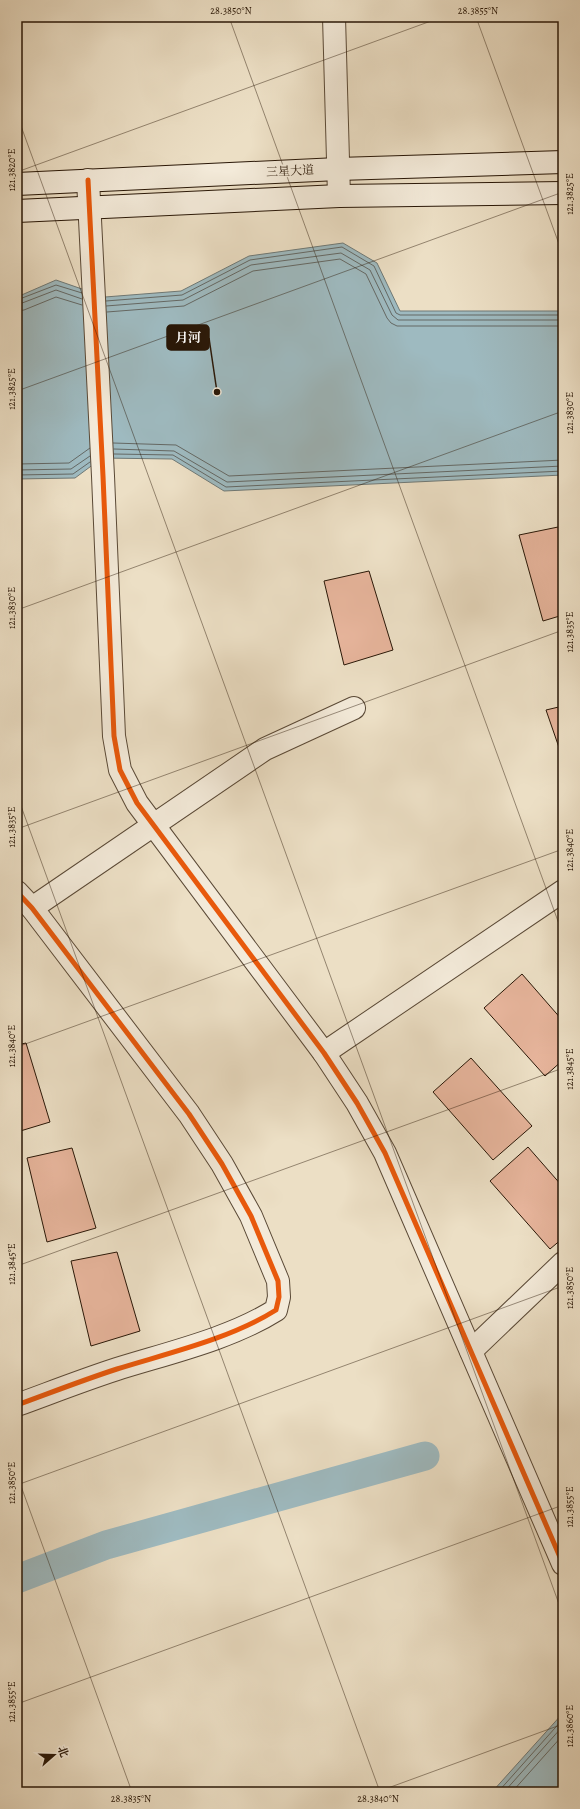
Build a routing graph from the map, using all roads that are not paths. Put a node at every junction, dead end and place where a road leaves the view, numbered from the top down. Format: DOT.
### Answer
graph roads {
  1 [pos="334,17"];
  2 [pos="563,162"];
  3 [pos="338,169"];
  4 [pos="88,180"];
  5 [pos="17,184"];
  6 [pos="563,193"];
  7 [pos="339,196"];
  8 [pos="90,208"];
  9 [pos="17,211"];
  10 [pos="354,708"];
  11 [pos="153,825"];
  12 [pos="563,891"];
  13 [pos="17,892"];
  14 [pos="32,908"];
  15 [pos="324,1053"];
  16 [pos="563,1263"];
  17 [pos="471,1351"];
  18 [pos="17,1405"];
  19 [pos="563,1564"];
  1 -- 3 [label="street"];
  2 -- 3 [label="street, 三星大道"];
  3 -- 4 [label="street, 三星大道"];
  3 -- 7 [label="street"];
  4 -- 5 [label="street, 三星大道"];
  4 -- 8 [label="street"];
  6 -- 7 [label="street"];
  7 -- 8 [label="street"];
  8 -- 9 [label="street"];
  8 -- 11 [label="street"];
  10 -- 11 [label="street"];
  11 -- 14 [label="street"];
  11 -- 15 [label="street"];
  12 -- 15 [label="street"];
  13 -- 14 [label="street"];
  14 -- 18 [label="street"];
  15 -- 17 [label="street"];
  16 -- 17 [label="street"];
  17 -- 19 [label="street"];
}
